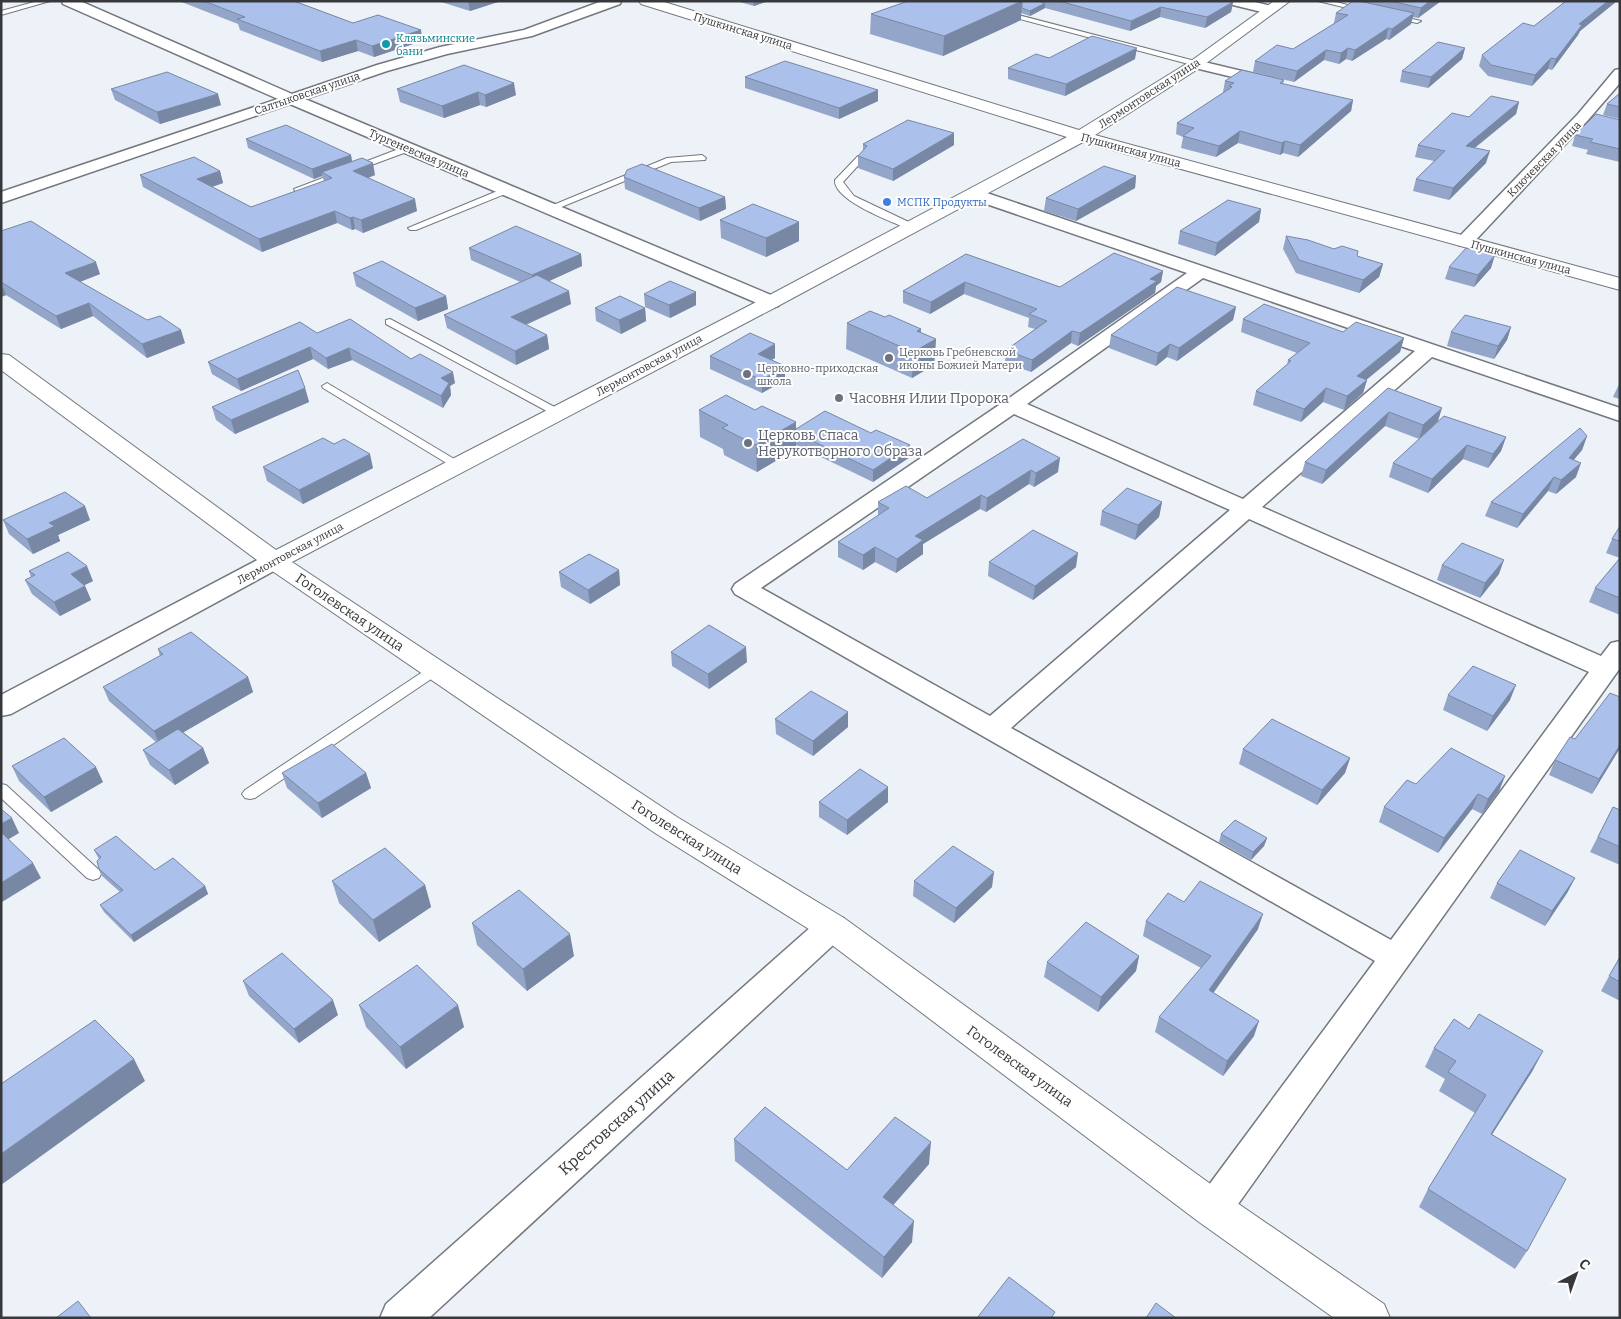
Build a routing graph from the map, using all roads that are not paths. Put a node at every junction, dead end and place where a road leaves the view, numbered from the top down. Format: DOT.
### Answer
graph roads {
  1 [pos="47,1"];
  2 [pos="68,1"];
  3 [pos="616,1"];
  4 [pos="646,1"];
  5 [pos="1234,1"];
  6 [pos="1283,1"];
  7 [pos="1321,1"];
  8 [pos="1270,10"];
  9 [pos="1369,11"];
  10 [pos="999,12"];
  11 [pos="1,13"];
  12 [pos="1388,15"];
  13 [pos="1417,21"];
  14 [pos="1196,64"];
  15 [pos="1620,73"];
  16 [pos="1286,86"];
  17 [pos="291,98"];
  18 [pos="1583,118"];
  19 [pos="1601,122"];
  20 [pos="1081,136"];
  21 [pos="409,148"];
  22 [pos="702,158"];
  23 [pos="861,158"];
  24 [pos="298,189"];
  25 [pos="507,190"];
  26 [pos="975,194"];
  27 [pos="1,198"];
  28 [pos="551,208"];
  29 [pos="912,227"];
  30 [pos="413,228"];
  31 [pos="1465,242"];
  32 [pos="1201,271"];
  33 [pos="1620,284"];
  34 [pos="770,302"];
  35 [pos="390,322"];
  36 [pos="1429,350"];
  37 [pos="1,360"];
  38 [pos="327,386"];
  39 [pos="1012,405"];
  40 [pos="558,413"];
  41 [pos="1620,415"];
  42 [pos="458,465"];
  43 [pos="1246,509"];
  44 [pos="274,561"];
  45 [pos="1613,659"];
  46 [pos="435,670"];
  47 [pos="1,707"];
  48 [pos="992,729"];
  49 [pos="1,789"];
  50 [pos="250,794"];
  51 [pos="93,874"];
  52 [pos="832,927"];
  53 [pos="1396,958"];
  54 [pos="1213,1208"];
  55 [pos="400,1318"];
  56 [pos="1369,1318"];
  1 -- 11 [label="lane"];
  2 -- 17 [label="street, Тургеневская улица"];
  3 -- 17 [label="street, Салтыковская улица"];
  4 -- 20 [label="street, Пушкинская улица"];
  5 -- 8 [label="street"];
  6 -- 8 [label="street, Лермонтовская улица"];
  7 -- 9 [label="lane"];
  8 -- 14 [label="street, Лермонтовская улица"];
  10 -- 14 [label="lane"];
  12 -- 13 [label="lane"];
  14 -- 16 [label="street"];
  14 -- 20 [label="street, Лермонтовская улица"];
  15 -- 18 [label="street, Ключевская улица"];
  17 -- 21 [label="street, Тургеневская улица"];
  17 -- 27 [label="street, Салтыковская улица"];
  18 -- 19 [label="street"];
  18 -- 31 [label="street, Ключевская улица"];
  20 -- 26 [label="street, Лермонтовская улица"];
  20 -- 31 [label="street, Пушкинская улица"];
  21 -- 24 [label="lane"];
  21 -- 25 [label="street, Тургеневская улица"];
  22 -- 28 [label="lane"];
  23 -- 29 [label="lane"];
  25 -- 28 [label="street, Тургеневская улица"];
  25 -- 30 [label="lane"];
  26 -- 29 [label="street, Лермонтовская улица"];
  26 -- 32 [label="street"];
  28 -- 34 [label="street, Тургеневская улица"];
  29 -- 34 [label="street, Лермонтовская улица"];
  31 -- 33 [label="street, Пушкинская улица"];
  32 -- 36 [label="street"];
  32 -- 39 [label="street"];
  34 -- 40 [label="street, Лермонтовская улица"];
  35 -- 40 [label="lane"];
  36 -- 41 [label="street"];
  36 -- 43 [label="street"];
  37 -- 44 [label="street, Гоголевская улица"];
  38 -- 42 [label="lane"];
  39 -- 43 [label="street"];
  39 -- 48 [label="street"];
  40 -- 42 [label="street, Лермонтовская улица"];
  42 -- 44 [label="street, Лермонтовская улица"];
  43 -- 45 [label="street"];
  43 -- 48 [label="street"];
  44 -- 46 [label="street, Гоголевская улица"];
  44 -- 47 [label="street, Лермонтовская улица"];
  45 -- 53 [label="street"];
  46 -- 50 [label="lane"];
  46 -- 52 [label="street, Гоголевская улица"];
  48 -- 53 [label="street"];
  49 -- 51 [label="lane"];
  52 -- 54 [label="street, Гоголевская улица"];
  52 -- 55 [label="street, Крестовская улица"];
  53 -- 54 [label="street"];
  54 -- 56 [label="street, Гоголевская улица"];
}
